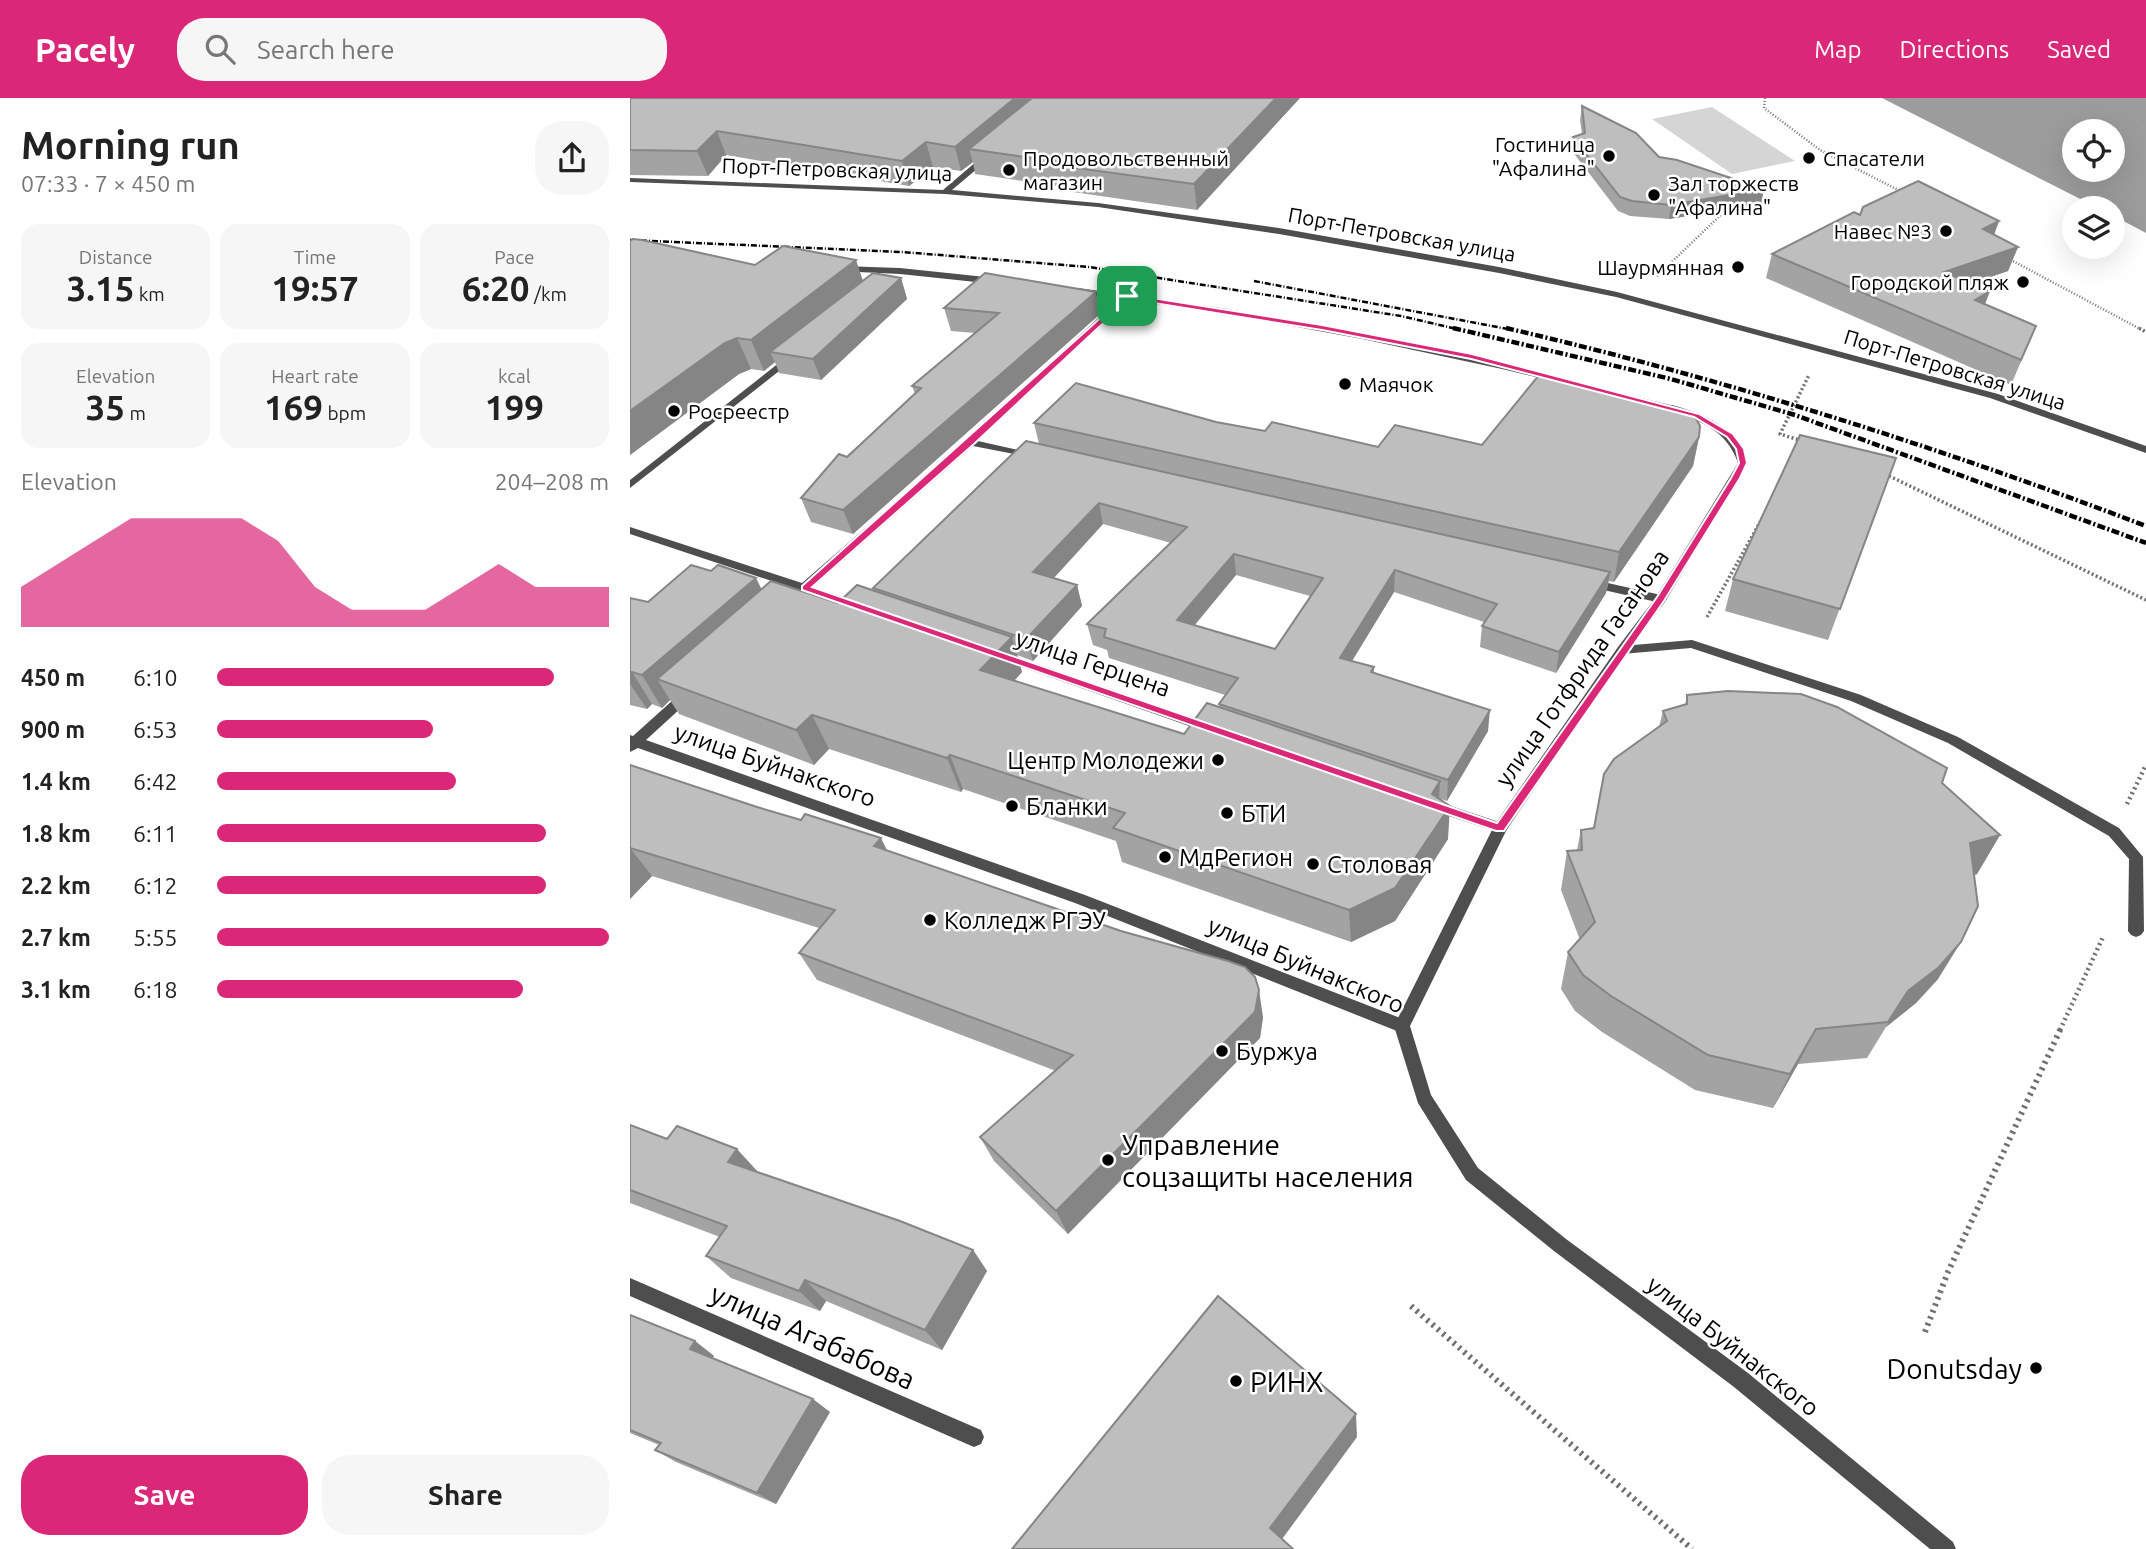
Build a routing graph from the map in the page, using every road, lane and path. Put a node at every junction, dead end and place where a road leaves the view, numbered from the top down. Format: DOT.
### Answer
graph roads {
  1 [pos="1765,98"];
  2 [pos="998,148"];
  3 [pos="630,180"];
  4 [pos="945,192"];
  5 [pos="1903,192"];
  6 [pos="1727,208"];
  7 [pos="2006,251"];
  8 [pos="832,269"];
  9 [pos="900,271"];
  10 [pos="889,279"];
  11 [pos="1007,283"];
  12 [pos="1664,285"];
  13 [pos="1060,289"];
  14 [pos="1127,296"];
  15 [pos="2146,332"];
  16 [pos="803,348"];
  17 [pos="1810,373"];
  18 [pos="1651,402"];
  19 [pos="1662,405"];
  20 [pos="971,442"];
  21 [pos="1812,444"];
  22 [pos="2146,450"];
  23 [pos="1038,457"];
  24 [pos="1880,473"];
  25 [pos="630,485"];
  26 [pos="1769,506"];
  27 [pos="630,530"];
  28 [pos="1579,581"];
  29 [pos="800,593"];
  30 [pos="1661,599"];
  31 [pos="2146,600"];
  32 [pos="871,611"];
  33 [pos="1692,645"];
  34 [pos="1622,650"];
  35 [pos="989,652"];
  36 [pos="695,688"];
  37 [pos="1224,733"];
  38 [pos="632,743"];
  39 [pos="1421,801"];
  40 [pos="1500,828"];
  41 [pos="2136,931"];
  42 [pos="2100,946"];
  43 [pos="1402,1026"];
  44 [pos="630,1287"];
  45 [pos="1411,1306"];
  46 [pos="1925,1332"];
  47 [pos="974,1437"];
  48 [pos="1692,1549"];
  49 [pos="1946,1549"];
  1 -- 5 [label="path"];
  2 -- 4 [label="street"];
  3 -- 4 [label="street, Порт-Петровская улица"];
  4 -- 22 [label="street, Порт-Петровская улица"];
  6 -- 12 [label="path"];
  7 -- 15 [label="path"];
  8 -- 9 [label="street"];
  9 -- 10 [label="street"];
  9 -- 11 [label="street"];
  13 -- 14 [label="street"];
  14 -- 18 [label="street"];
  14 -- 20 [label="street"];
  16 -- 25 [label="street"];
  17 -- 21 [label="path"];
  19 -- 30 [label="street, улица Готфрида Гасанова"];
  20 -- 23 [label="street"];
  20 -- 29 [label="street"];
  24 -- 31 [label="path"];
  26 -- 33 [label="path"];
  27 -- 29 [label="street"];
  28 -- 30 [label="street"];
  29 -- 32 [label="street"];
  30 -- 34 [label="street, улица Готфрида Гасанова"];
  33 -- 34 [label="street"];
  33 -- 41 [label="street"];
  34 -- 40 [label="street, улица Готфрида Гасанова"];
  35 -- 37 [label="street, улица Герцена"];
  36 -- 38 [label="street"];
  38 -- 43 [label="street, улица Буйнакского"];
  39 -- 40 [label="street"];
  40 -- 43 [label="street, улица Готфрида Гасанова"];
  42 -- 46 [label="path"];
  43 -- 49 [label="street, улица Буйнакского"];
  44 -- 47 [label="street, улица Агабабова"];
  45 -- 48 [label="path"];
}
